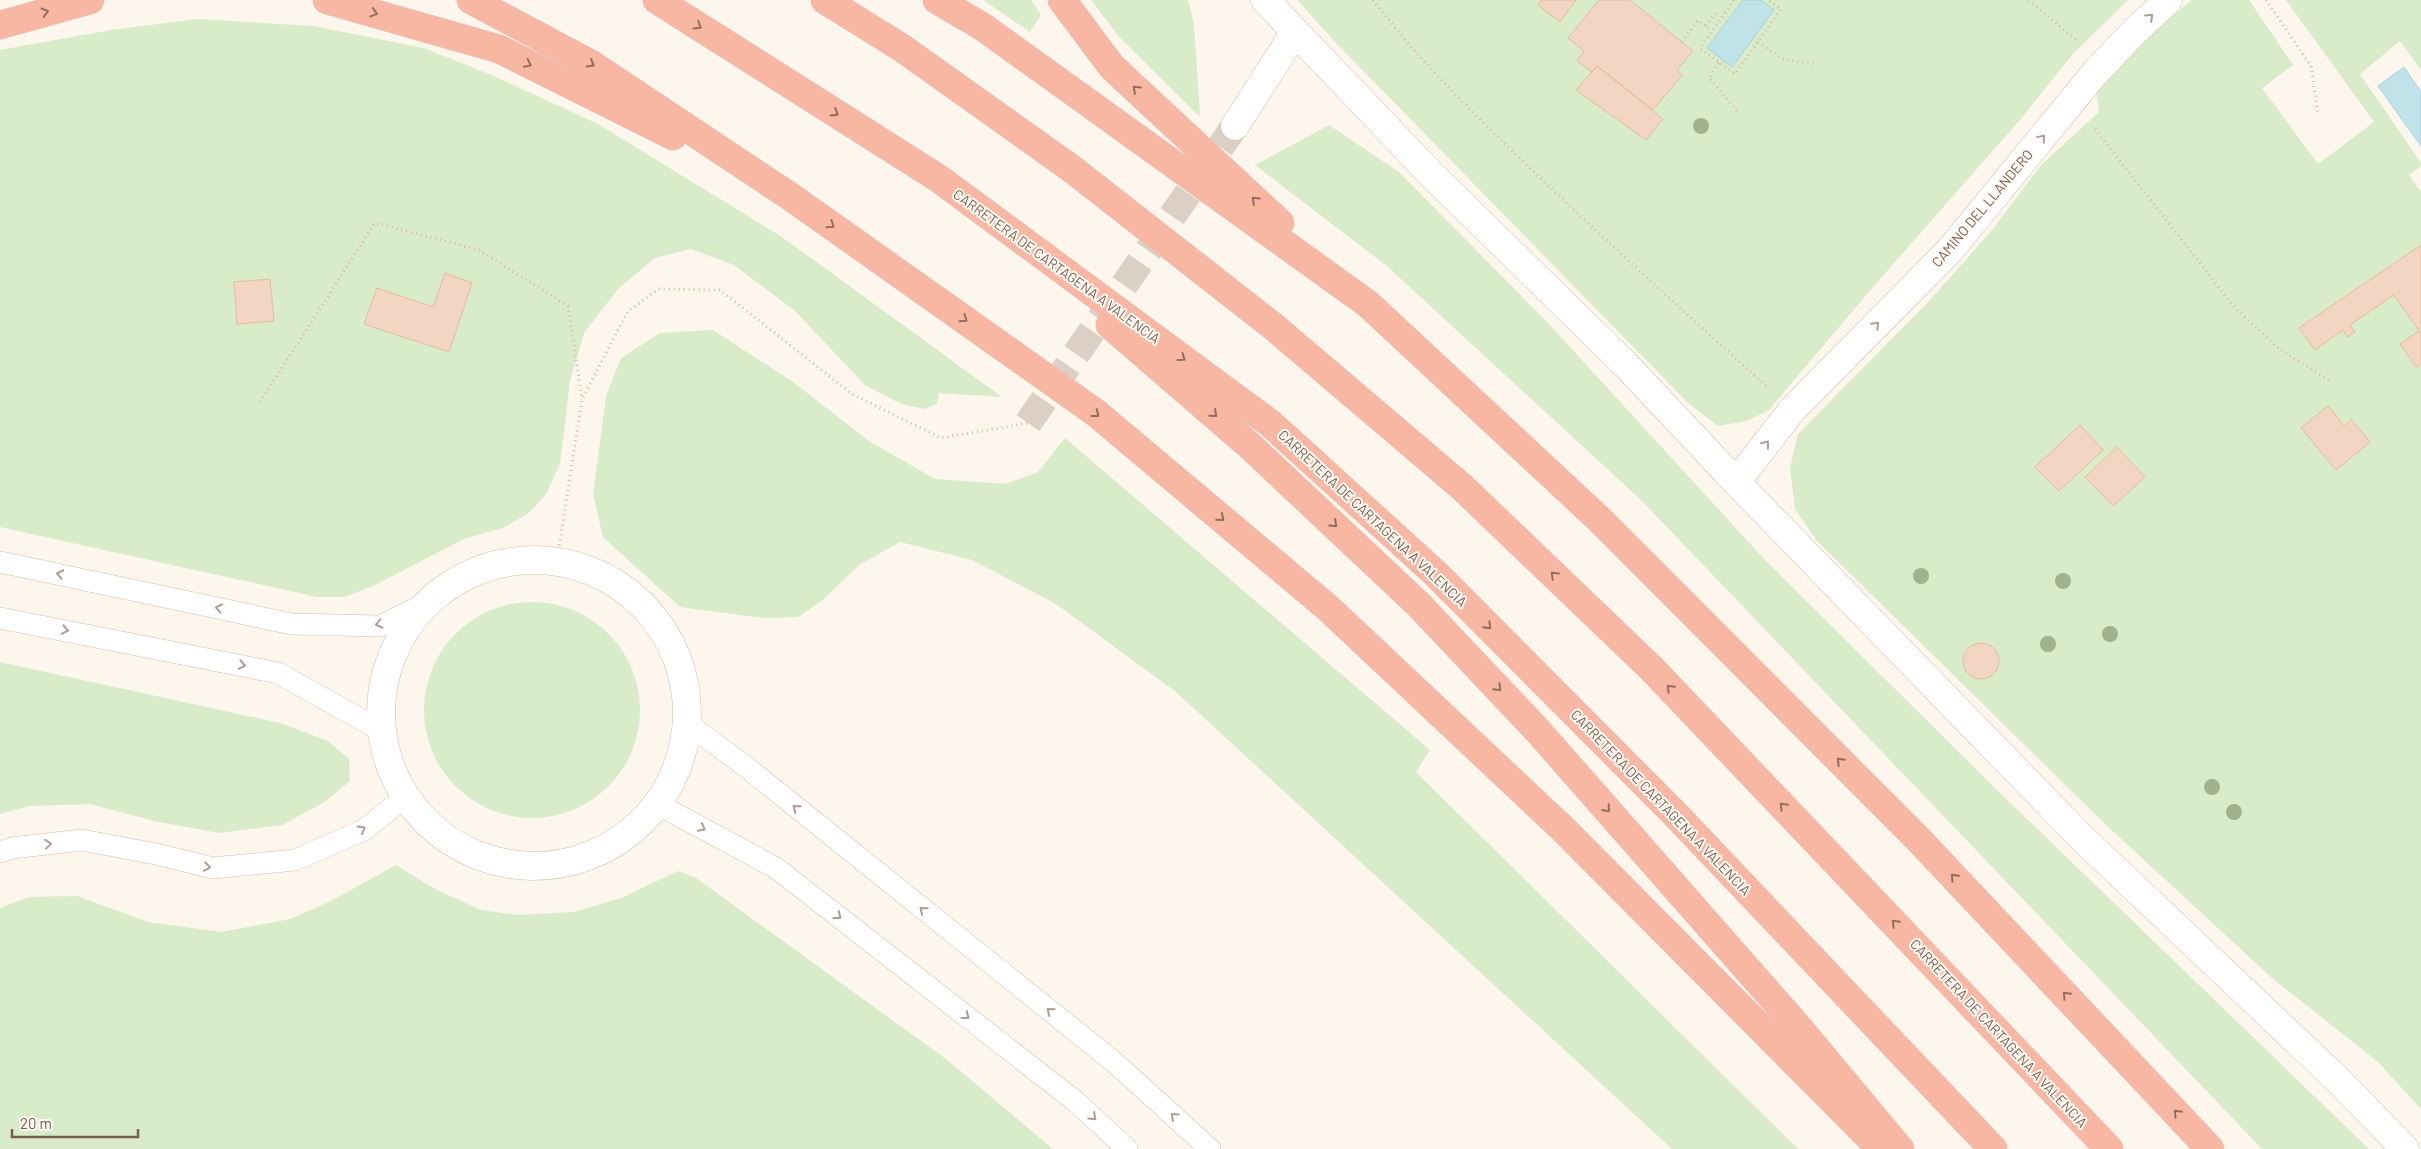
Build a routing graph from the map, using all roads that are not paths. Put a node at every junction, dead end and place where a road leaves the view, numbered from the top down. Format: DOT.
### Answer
graph roads {
  1 [pos="90,0"];
  2 [pos="327,0"];
  3 [pos="471,0"];
  4 [pos="656,0"];
  5 [pos="825,0"];
  6 [pos="937,0"];
  7 [pos="1062,0"];
  8 [pos="1265,0"];
  9 [pos="2168,0"];
  10 [pos="0,25"];
  11 [pos="1295,32"];
  12 [pos="1235,126"];
  13 [pos="938,178"];
  14 [pos="791,197"];
  15 [pos="1368,304"];
  16 [pos="1736,482"];
  17 [pos="0,562"];
  18 [pos="423,605"];
  19 [pos="0,618"];
  20 [pos="688,724"];
  21 [pos="380,730"];
  22 [pos="404,798"];
  23 [pos="659,805"];
  24 [pos="0,852"];
  25 [pos="1128,1149"];
  26 [pos="1210,1149"];
  27 [pos="1881,1149"];
  28 [pos="1900,1149"];
  29 [pos="1993,1149"];
  30 [pos="2109,1149"];
  31 [pos="2210,1149"];
  32 [pos="2405,1149"];
  10 -- 1 [label="highway, one-way"];
  2 -- 14 [label="highway, one-way"];
  3 -- 14 [label="highway, one-way"];
  4 -- 13 [label="highway, CARRETERA DE CARTAGENA A VALENCIA, one-way"];
  30 -- 5 [label="highway, CARRETERA DE CARTAGENA A VALENCIA, one-way"];
  6 -- 15 [label="highway"];
  15 -- 7 [label="highway, one-way"];
  8 -- 11 [label="street"];
  16 -- 9 [label="street, CAMINO DEL LLANDERO, one-way"];
  11 -- 12 [label="street"];
  11 -- 16 [label="street"];
  13 -- 28 [label="highway, one-way"];
  13 -- 29 [label="highway, CARRETERA DE CARTAGENA A VALENCIA, one-way"];
  14 -- 27 [label="highway, one-way"];
  31 -- 15 [label="highway, one-way"];
  16 -- 32 [label="street"];
  18 -- 17 [label="lane, one-way"];
  18 -- 20 [label="street"];
  18 -- 21 [label="street"];
  19 -- 21 [label="lane, one-way"];
  20 -- 23 [label="street"];
  26 -- 20 [label="lane, one-way"];
  21 -- 22 [label="street"];
  22 -- 23 [label="street"];
  24 -- 22 [label="lane, one-way"];
  23 -- 25 [label="lane, one-way"];
}
